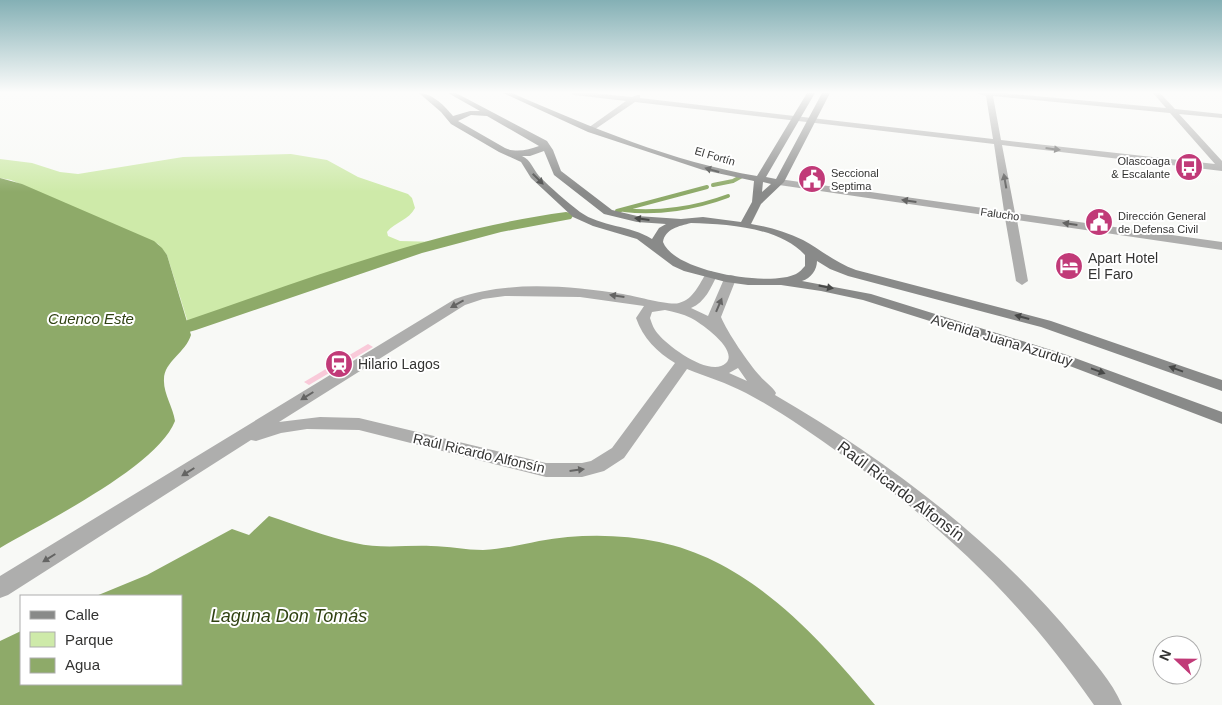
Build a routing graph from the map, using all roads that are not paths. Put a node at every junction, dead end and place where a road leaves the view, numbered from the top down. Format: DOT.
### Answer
graph roads {
  1 [pos="461,126"];
  2 [pos="512,126"];
  3 [pos="582,126"];
  4 [pos="598,126"];
  5 [pos="792,126"];
  6 [pos="808,126"];
  7 [pos="855,126"];
  8 [pos="994,126"];
  9 [pos="1184,126"];
  10 [pos="592,130"];
  11 [pos="998,142"];
  12 [pos="544,143"];
  13 [pos="502,150"];
  14 [pos="1222,168"];
  15 [pos="760,179"];
  16 [pos="779,182"];
  17 [pos="586,197"];
  18 [pos="562,201"];
  19 [pos="758,202"];
  20 [pos="1011,216"];
  21 [pos="691,220"];
  22 [pos="745,225"];
  23 [pos="802,246"];
  24 [pos="1222,246"];
  25 [pos="659,249"];
  26 [pos="711,274"];
  27 [pos="730,278"];
  28 [pos="777,281"];
  29 [pos="1022,281"];
  30 [pos="670,307"];
  31 [pos="720,332"];
  32 [pos="734,349"];
  33 [pos="684,362"];
  34 [pos="708,370"];
  35 [pos="1222,386"];
  36 [pos="778,404"];
  37 [pos="1222,418"];
  38 [pos="229,447"];
  39 [pos="0,588"];
  40 [pos="1109,705"];
  1 -- 13 [label="main road"];
  2 -- 12 [label="main road"];
  3 -- 10 [label="main road, El Fortín"];
  4 -- 10 [label="street"];
  5 -- 15 [label="main road"];
  6 -- 16 [label="main road"];
  7 -- 11 [label="street"];
  8 -- 11 [label="street"];
  9 -- 14 [label="street"];
  15 -- 10 [label="main road, El Fortín, one-way"];
  11 -- 14 [label="street, one-way"];
  20 -- 11 [label="street, one-way"];
  12 -- 13 [label="main road"];
  12 -- 17 [label="main road"];
  13 -- 18 [label="main road, one-way"];
  15 -- 16 [label="main road, El Fortín"];
  15 -- 19 [label="main road"];
  16 -- 19 [label="main road"];
  20 -- 16 [label="street, Falucho, one-way"];
  17 -- 18 [label="main road"];
  21 -- 17 [label="main road, one-way"];
  18 -- 25 [label="main road"];
  19 -- 22 [label="main road"];
  24 -- 20 [label="street, Falucho, one-way"];
  20 -- 29 [label="street"];
  21 -- 22 [label="main road, Avenida Juana Azurduy"];
  21 -- 25 [label="main road"];
  22 -- 23 [label="main road, Avenida Juana Azurduy"];
  23 -- 28 [label="main road"];
  35 -- 23 [label="main road, Avenida Juana Azurduy, one-way"];
  25 -- 26 [label="main road"];
  26 -- 27 [label="main road"];
  26 -- 30 [label="street"];
  27 -- 28 [label="main road"];
  31 -- 27 [label="street, one-way"];
  28 -- 37 [label="main road, Avenida Juana Azurduy, one-way"];
  30 -- 31 [label="street, Raúl Ricardo Alfonsín"];
  30 -- 33 [label="street, Raúl Ricardo Alfonsín"];
  30 -- 38 [label="street, Raúl Ricardo Alfonsín, one-way"];
  31 -- 32 [label="street, Raúl Ricardo Alfonsín"];
  32 -- 34 [label="street, Raúl Ricardo Alfonsín"];
  32 -- 36 [label="street, Raúl Ricardo Alfonsín"];
  33 -- 34 [label="street, Raúl Ricardo Alfonsín"];
  38 -- 33 [label="street, Raúl Ricardo Alfonsín, one-way"];
  34 -- 36 [label="street, Raúl Ricardo Alfonsín"];
  36 -- 40 [label="street, Raúl Ricardo Alfonsín"];
  38 -- 39 [label="street, Raúl Ricardo Alfonsín, one-way"];
}
